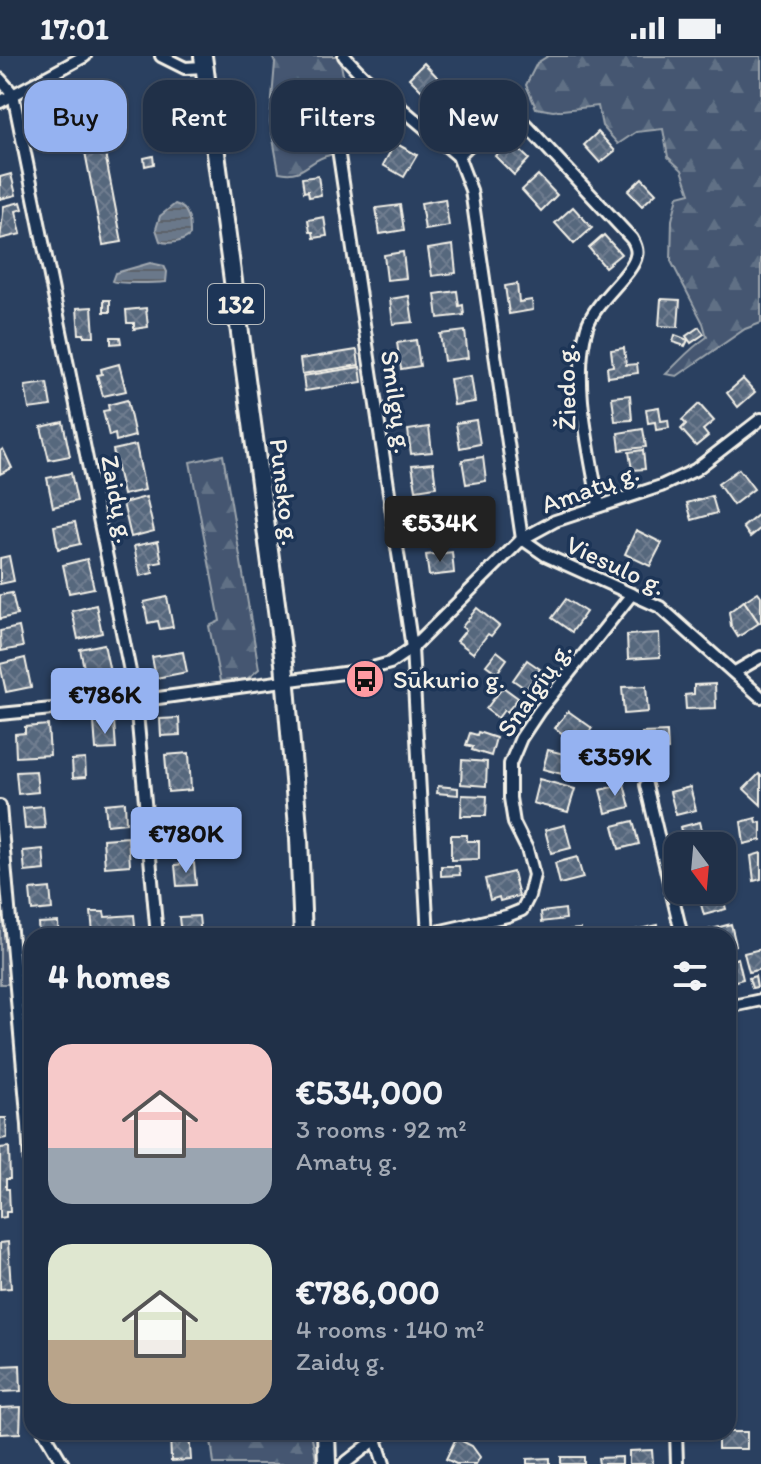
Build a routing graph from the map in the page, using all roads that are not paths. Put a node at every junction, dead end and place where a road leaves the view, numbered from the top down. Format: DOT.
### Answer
graph roads {
  1 [pos="85,56"];
  2 [pos="161,56"];
  3 [pos="344,56"];
  4 [pos="204,62"];
  5 [pos="361,74"];
  6 [pos="0,79"];
  7 [pos="13,94"];
  8 [pos="0,102"];
  9 [pos="458,156"];
  10 [pos="761,419"];
  11 [pos="599,506"];
  12 [pos="522,539"];
  13 [pos="632,594"];
  14 [pos="412,648"];
  15 [pos="761,657"];
  16 [pos="735,672"];
  17 [pos="286,680"];
  18 [pos="761,697"];
  19 [pos="136,701"];
  20 [pos="0,714"];
  21 [pos="646,785"];
  22 [pos="0,806"];
  23 [pos="156,928"];
  24 [pos="303,928"];
  25 [pos="428,928"];
  26 [pos="457,928"];
  27 [pos="680,928"];
  28 [pos="761,1000"];
  29 [pos="736,1005"];
  30 [pos="24,1061"];
  31 [pos="49,1440"];
  32 [pos="326,1440"];
  33 [pos="374,1440"];
  34 [pos="381,1440"];
  35 [pos="676,1440"];
  36 [pos="63,1464"];
  37 [pos="327,1464"];
  38 [pos="344,1464"];
  39 [pos="384,1464"];
  40 [pos="677,1464"];
  1 -- 7 [label="street"];
  2 -- 4 [label="street"];
  3 -- 5 [label="street"];
  4 -- 17 [label="main road, Punsko g. / 132"];
  5 -- 9 [label="street"];
  5 -- 14 [label="street, Smilgų g."];
  6 -- 7 [label="street, Zaidų g."];
  7 -- 8 [label="street"];
  7 -- 19 [label="street, Zaidų g."];
  9 -- 11 [label="street, Žiedo g."];
  9 -- 12 [label="street"];
  10 -- 11 [label="street, Amatų g."];
  11 -- 12 [label="street, Amatų g."];
  12 -- 13 [label="street, Viesulo g."];
  12 -- 14 [label="street, Amatų g."];
  13 -- 16 [label="street, Viesulo g."];
  13 -- 26 [label="street, Snaigių g."];
  14 -- 17 [label="street, Amatų g."];
  14 -- 25 [label="street, Smilgų g."];
  15 -- 16 [label="street"];
  16 -- 18 [label="street, Viesulo g."];
  17 -- 19 [label="street, Amatų g."];
  17 -- 24 [label="main road, Punsko g. / 132"];
  19 -- 20 [label="street, Amatų g."];
  19 -- 23 [label="street, Zaidų g."];
  21 -- 27 [label="street"];
  22 -- 30 [label="street"];
  28 -- 29 [label="street"];
  31 -- 36 [label="street"];
  32 -- 37 [label="main road"];
  33 -- 38 [label="street"];
  34 -- 39 [label="street"];
  35 -- 40 [label="street"];
}
